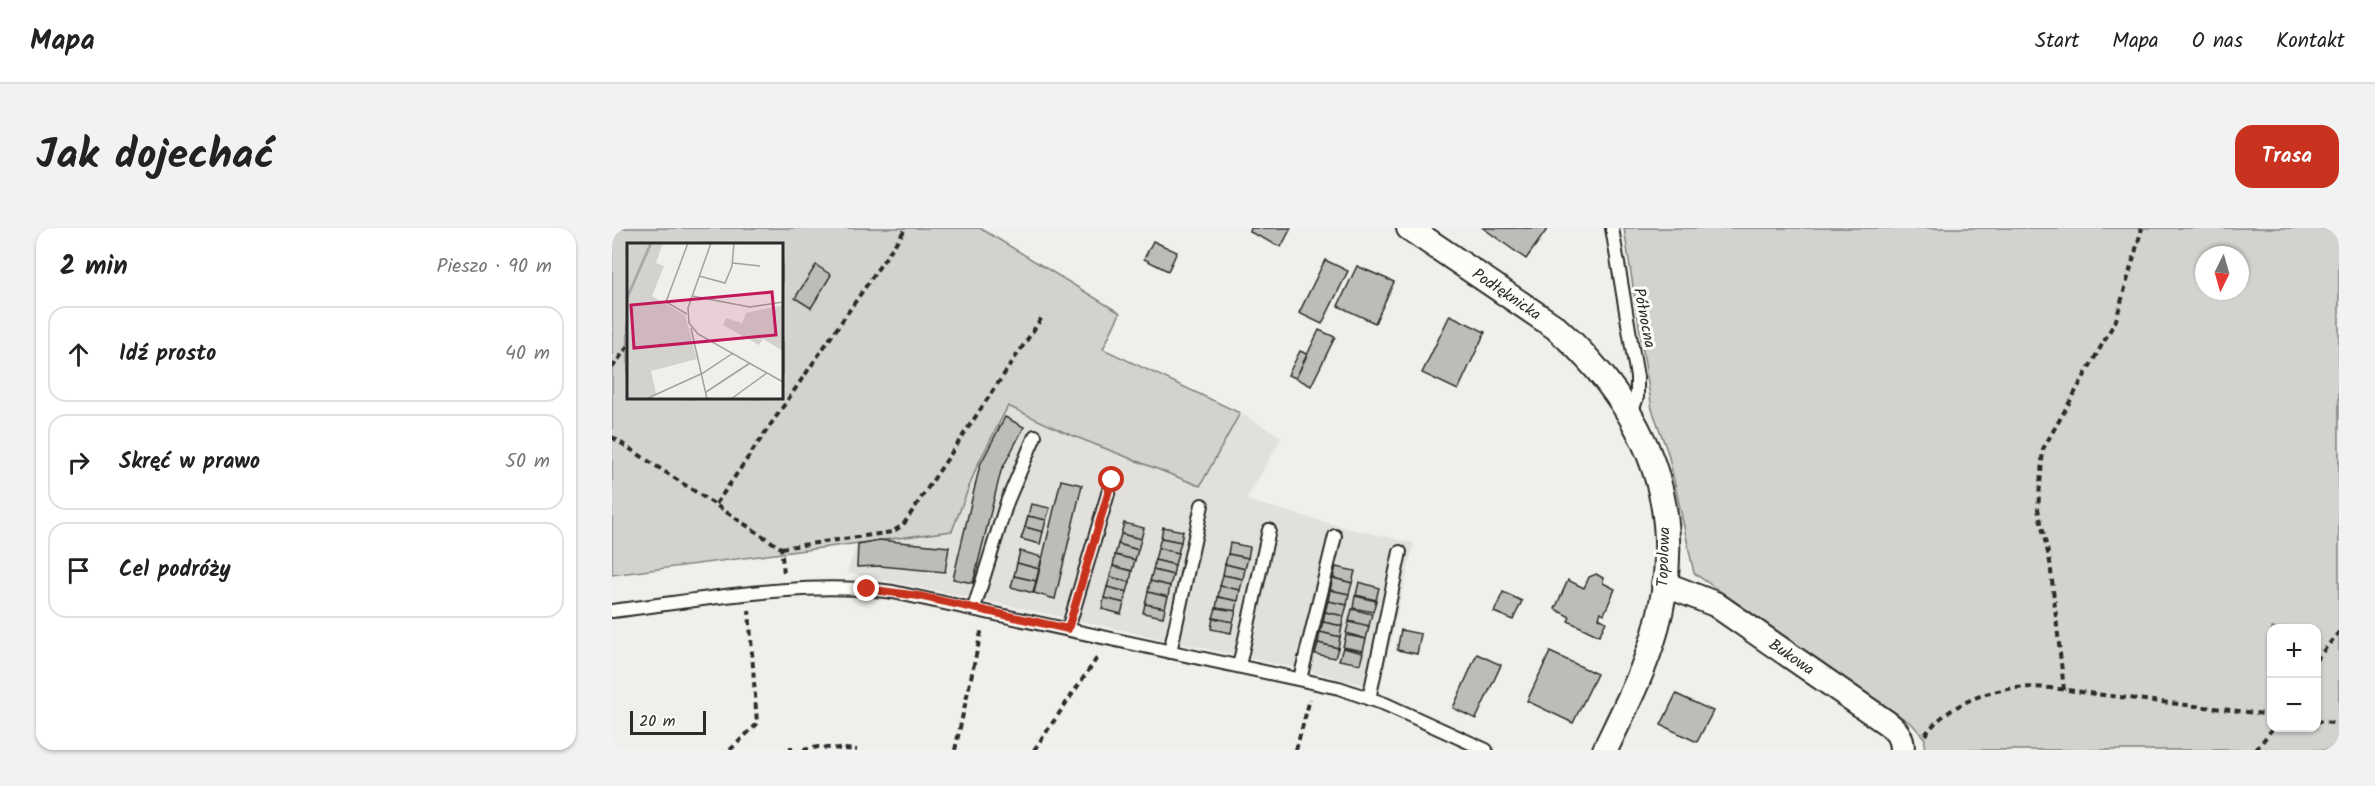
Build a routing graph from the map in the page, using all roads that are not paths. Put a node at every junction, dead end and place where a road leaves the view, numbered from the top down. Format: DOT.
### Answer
graph roads {
  1 [pos="1409,228"];
  2 [pos="1612,228"];
  3 [pos="1599,369"];
  4 [pos="1631,414"];
  5 [pos="1035,436"];
  6 [pos="1112,480"];
  7 [pos="1202,506"];
  8 [pos="1269,530"];
  9 [pos="1335,536"];
  10 [pos="1400,552"];
  11 [pos="1664,584"];
  12 [pos="980,609"];
  13 [pos="612,611"];
  14 [pos="1068,629"];
  15 [pos="1170,652"];
  16 [pos="1239,666"];
  17 [pos="1300,679"];
  18 [pos="1369,699"];
  19 [pos="1486,750"];
  20 [pos="1605,750"];
  21 [pos="1902,750"];
  1 -- 3 [label="street, Podłęknicka"];
  2 -- 4 [label="lane, Północna"];
  3 -- 4 [label="street, Topolowa"];
  4 -- 11 [label="street, Topolowa"];
  5 -- 12 [label="lane"];
  6 -- 14 [label="lane"];
  7 -- 15 [label="lane"];
  8 -- 16 [label="lane"];
  9 -- 17 [label="lane"];
  10 -- 18 [label="lane"];
  11 -- 20 [label="street, Topolowa"];
  11 -- 21 [label="street, Bukowa"];
  12 -- 13 [label="lane"];
  12 -- 14 [label="lane"];
  14 -- 15 [label="lane"];
  15 -- 16 [label="lane"];
  16 -- 17 [label="lane"];
  17 -- 18 [label="lane"];
  18 -- 19 [label="lane"];
}
